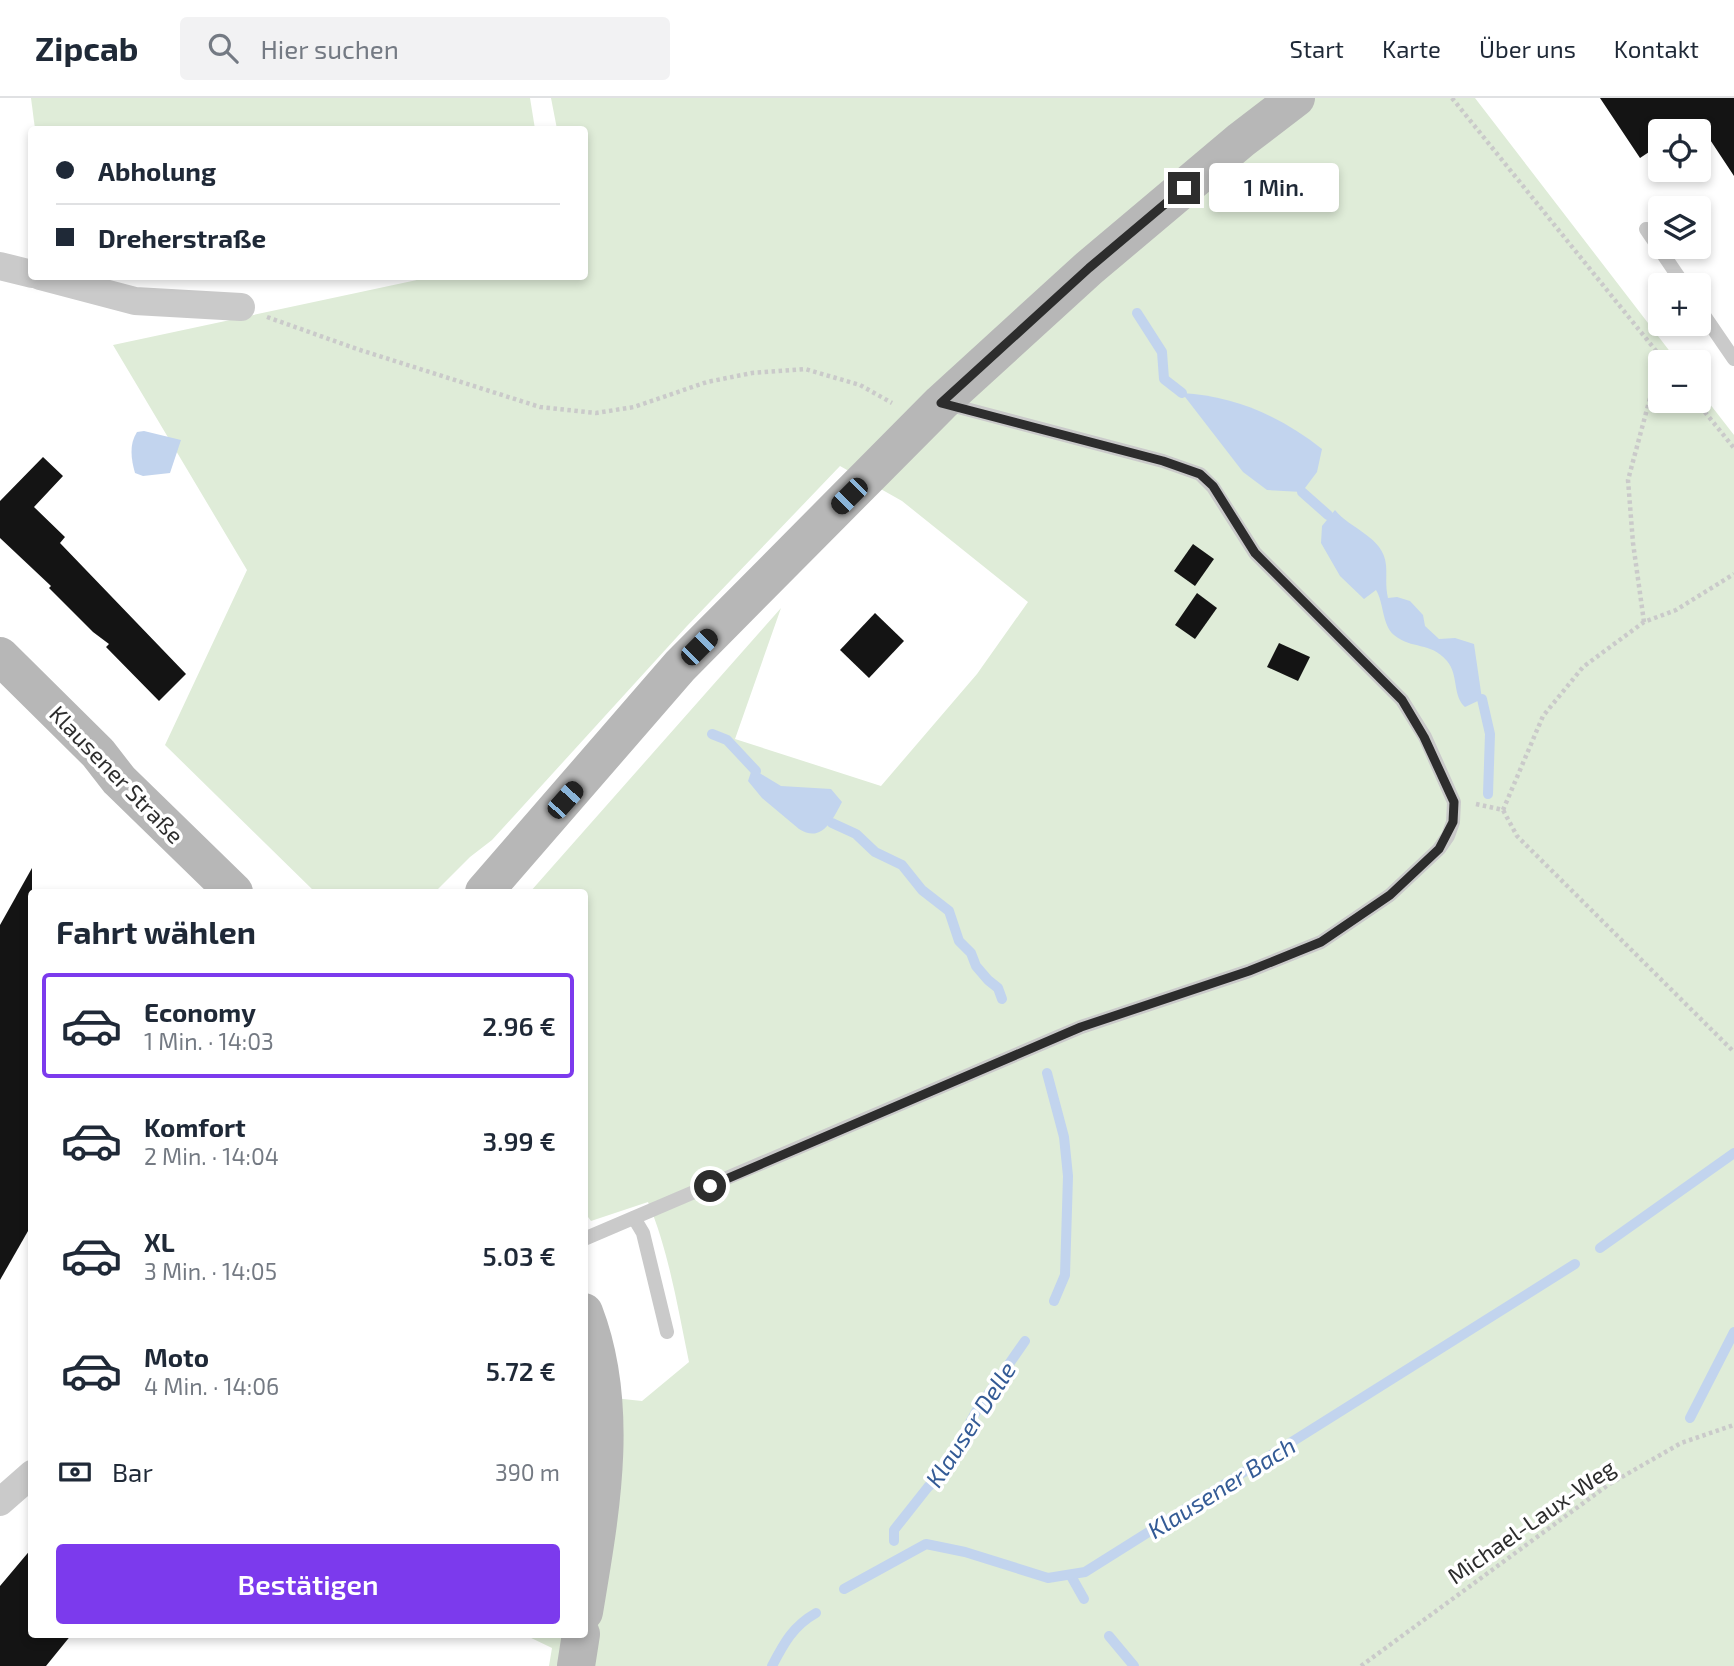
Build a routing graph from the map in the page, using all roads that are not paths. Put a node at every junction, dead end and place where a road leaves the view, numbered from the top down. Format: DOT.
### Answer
graph roads {
  1 [pos="1296,98"];
  2 [pos="1646,229"];
  3 [pos="0,266"];
  4 [pos="28,273"];
  5 [pos="1676,273"];
  6 [pos="55,280"];
  7 [pos="241,307"];
  8 [pos="1711,325"];
  9 [pos="1734,359"];
  10 [pos="932,412"];
  11 [pos="0,656"];
  12 [pos="231,889"];
  13 [pos="487,889"];
  14 [pos="634,1218"];
  15 [pos="588,1237"];
  16 [pos="588,1326"];
  17 [pos="667,1332"];
  18 [pos="28,1478"];
  19 [pos="0,1502"];
  20 [pos="588,1587"];
  21 [pos="580,1638"];
  22 [pos="576,1666"];
  1 -- 10 [label="main road"];
  2 -- 5 [label="lane"];
  3 -- 4 [label="street"];
  6 -- 7 [label="street"];
  8 -- 9 [label="lane"];
  10 -- 13 [label="main road"];
  10 -- 14 [label="lane"];
  11 -- 12 [label="main road, Klausener Straße"];
  14 -- 15 [label="lane"];
  14 -- 17 [label="lane"];
  16 -- 20 [label="main road"];
  18 -- 19 [label="street"];
  21 -- 22 [label="main road"];
}
